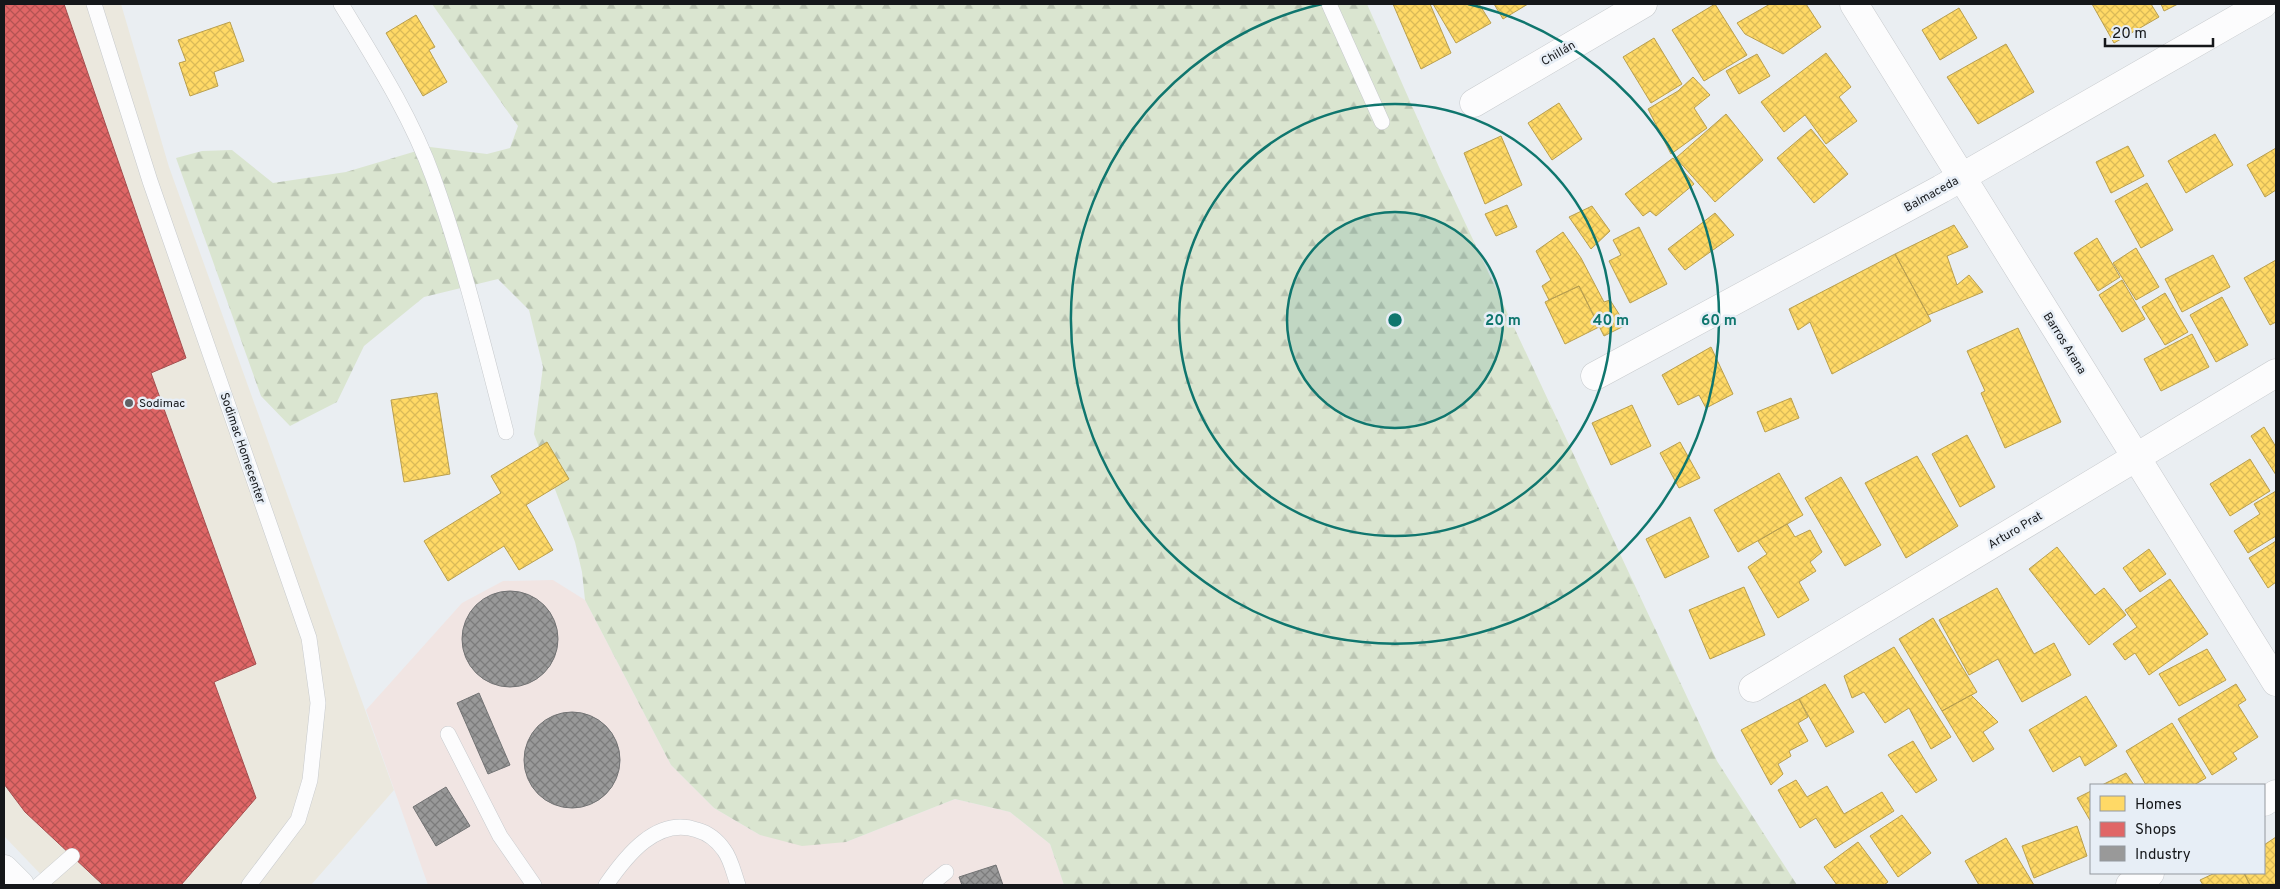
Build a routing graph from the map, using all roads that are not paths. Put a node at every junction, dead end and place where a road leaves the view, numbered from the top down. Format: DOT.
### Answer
graph roads {
  1 [pos="94,4"];
  2 [pos="342,4"];
  3 [pos="1329,4"];
  4 [pos="1643,4"];
  5 [pos="1854,4"];
  6 [pos="2263,4"];
  7 [pos="1474,103"];
  8 [pos="1382,122"];
  9 [pos="1962,176"];
  10 [pos="2276,373"];
  11 [pos="1595,376"];
  12 [pos="506,432"];
  13 [pos="2137,457"];
  14 [pos="2276,682"];
  15 [pos="1753,688"];
  16 [pos="448,734"];
  17 [pos="2276,794"];
  18 [pos="2265,801"];
  19 [pos="72,856"];
  20 [pos="4,869"];
  21 [pos="946,872"];
  22 [pos="2148,874"];
  23 [pos="20,885"];
  24 [pos="39,885"];
  25 [pos="249,885"];
  26 [pos="534,885"];
  27 [pos="606,885"];
  28 [pos="738,885"];
  29 [pos="930,885"];
  30 [pos="2130,885"];
  1 -- 25 [label="lane, Sodimac Homecenter"];
  2 -- 12 [label="lane"];
  3 -- 8 [label="lane"];
  4 -- 7 [label="street, Chillán"];
  5 -- 9 [label="street, Barros Arana"];
  6 -- 9 [label="street, Balmaceda"];
  9 -- 11 [label="street, Balmaceda"];
  9 -- 13 [label="street, Barros Arana"];
  10 -- 13 [label="street, Arturo Prat"];
  13 -- 14 [label="street, Barros Arana"];
  13 -- 15 [label="street, Arturo Prat"];
  16 -- 26 [label="lane"];
  17 -- 18 [label="street"];
  19 -- 24 [label="lane"];
  20 -- 23 [label="street"];
  21 -- 29 [label="lane"];
  22 -- 30 [label="street"];
  27 -- 28 [label="lane"];
}
